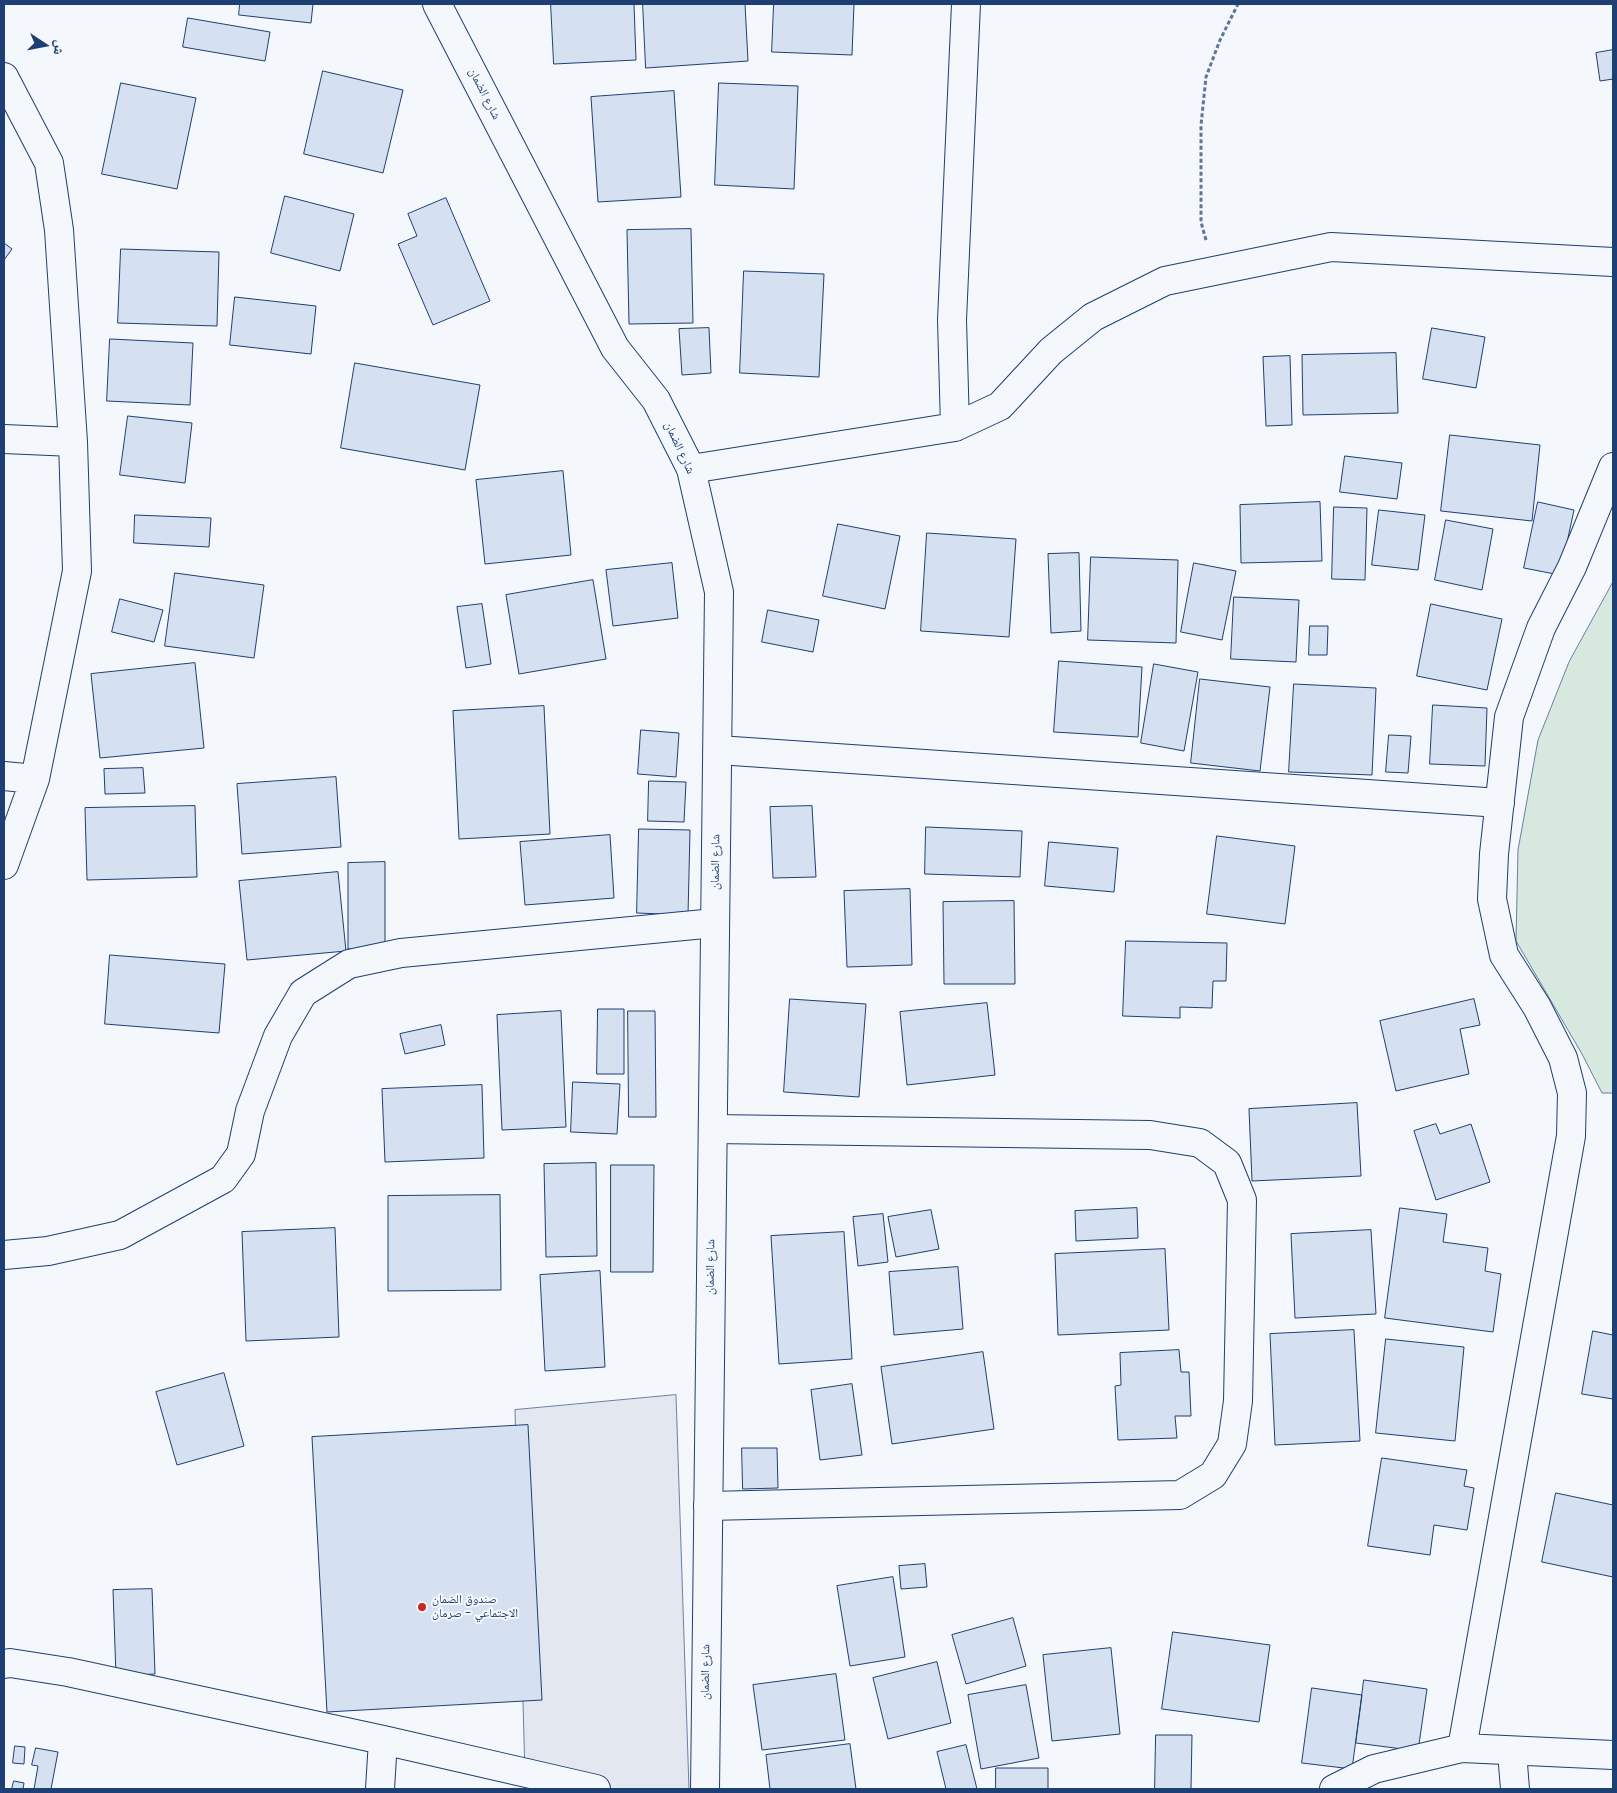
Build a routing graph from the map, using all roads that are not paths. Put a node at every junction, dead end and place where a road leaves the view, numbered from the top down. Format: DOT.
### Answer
graph roads {
  1 [pos="437,4"];
  2 [pos="966,4"];
  3 [pos="4,77"];
  4 [pos="1613,262"];
  5 [pos="955,427"];
  6 [pos="4,439"];
  7 [pos="73,442"];
  8 [pos="1613,467"];
  9 [pos="691,469"];
  10 [pos="718,750"];
  11 [pos="4,776"];
  12 [pos="35,779"];
  13 [pos="1500,804"];
  14 [pos="4,865"];
  15 [pos="715,923"];
  16 [pos="713,1129"];
  17 [pos="4,1255"];
  18 [pos="708,1506"];
  19 [pos="6,1657"];
  20 [pos="383,1740"];
  21 [pos="1462,1748"];
  22 [pos="1512,1752"];
  23 [pos="1613,1755"];
  24 [pos="380,1789"];
  25 [pos="596,1789"];
  26 [pos="705,1789"];
  27 [pos="1334,1789"];
  28 [pos="1515,1789"];
  1 -- 9 [label="street, شارع الضمان"];
  2 -- 5 [label="street"];
  3 -- 7 [label="street"];
  4 -- 5 [label="street"];
  5 -- 9 [label="street"];
  6 -- 7 [label="street"];
  7 -- 12 [label="street"];
  8 -- 13 [label="street"];
  9 -- 10 [label="street, شارع الضمان"];
  10 -- 13 [label="street"];
  10 -- 15 [label="street, شارع الضمان"];
  11 -- 12 [label="street"];
  12 -- 14 [label="street"];
  13 -- 21 [label="street"];
  15 -- 16 [label="street, شارع الضمان"];
  15 -- 17 [label="street"];
  16 -- 18 [label="street, شارع الضمان"];
  16 -- 18 [label="street"];
  18 -- 26 [label="street, شارع الضمان"];
  19 -- 20 [label="street"];
  20 -- 24 [label="street"];
  20 -- 25 [label="street"];
  21 -- 22 [label="street"];
  21 -- 27 [label="street"];
  22 -- 23 [label="street"];
  22 -- 28 [label="street"];
}
